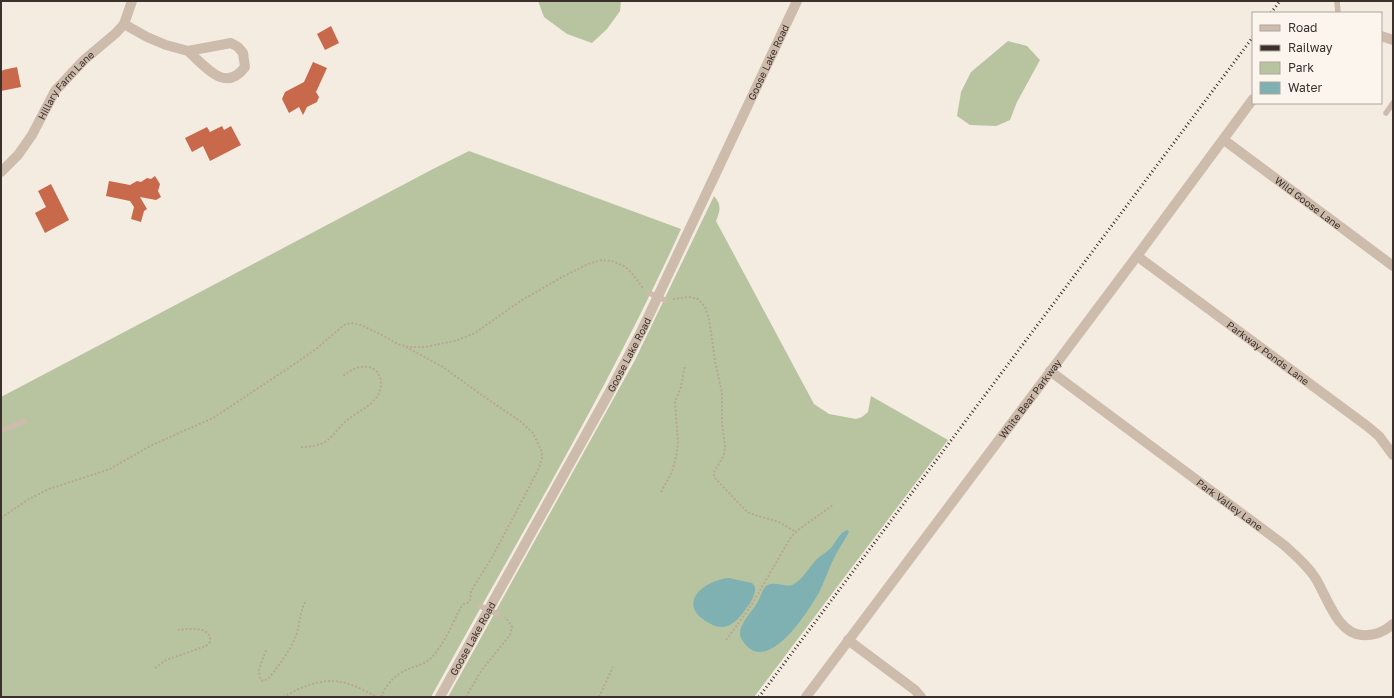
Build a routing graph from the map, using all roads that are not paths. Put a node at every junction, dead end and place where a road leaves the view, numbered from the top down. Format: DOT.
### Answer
graph roads {
  1 [pos="132,1"];
  2 [pos="797,1"];
  3 [pos="1338,1"];
  4 [pos="1338,12"];
  5 [pos="124,24"];
  6 [pos="1382,36"];
  7 [pos="1393,40"];
  8 [pos="188,51"];
  9 [pos="1252,100"];
  10 [pos="1393,103"];
  11 [pos="1386,113"];
  12 [pos="1224,140"];
  13 [pos="1,172"];
  14 [pos="1137,256"];
  15 [pos="1393,266"];
  16 [pos="1050,371"];
  17 [pos="24,421"];
  18 [pos="1,431"];
  19 [pos="1393,455"];
  20 [pos="1393,624"];
  21 [pos="848,640"];
  22 [pos="440,697"];
  23 [pos="806,697"];
  24 [pos="921,697"];
  1 -- 5 [label="street, Hillary Farm Lane"];
  2 -- 22 [label="street, Goose Lake Road"];
  3 -- 4 [label="lane"];
  5 -- 8 [label="street"];
  5 -- 13 [label="street, Hillary Farm Lane"];
  6 -- 7 [label="street"];
  8 -- 8 [label="street"];
  9 -- 12 [label="street, White Bear Parkway"];
  10 -- 11 [label="lane"];
  12 -- 14 [label="street, White Bear Parkway"];
  12 -- 15 [label="street, Wild Goose Lane"];
  14 -- 16 [label="street, White Bear Parkway"];
  14 -- 19 [label="street, Parkway Ponds Lane"];
  16 -- 20 [label="street, Park Valley Lane"];
  16 -- 21 [label="street, White Bear Parkway"];
  17 -- 18 [label="lane"];
  21 -- 23 [label="street, White Bear Parkway"];
  21 -- 24 [label="street"];
}
